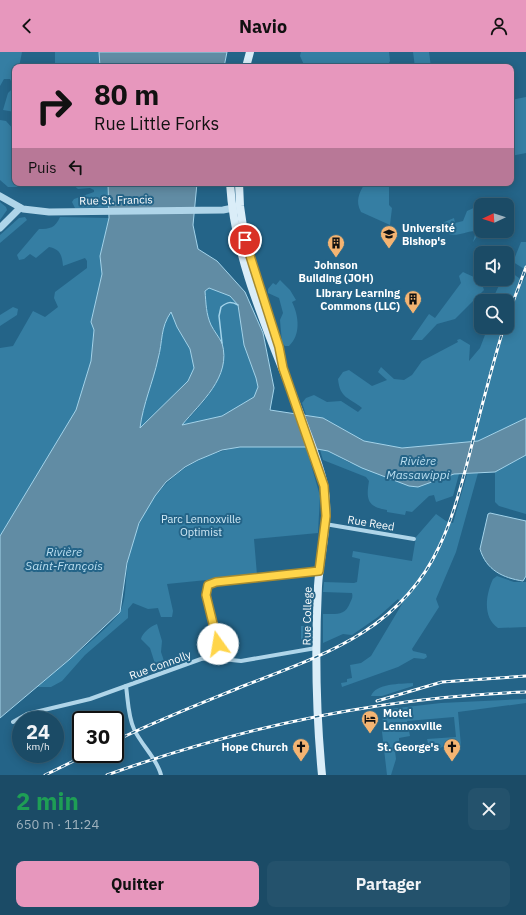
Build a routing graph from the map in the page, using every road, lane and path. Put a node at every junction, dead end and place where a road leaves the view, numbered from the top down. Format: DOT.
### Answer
graph roads {
  1 [pos="250,52"];
  2 [pos="247,64"];
  3 [pos="231,186"];
  4 [pos="238,186"];
  5 [pos="0,196"];
  6 [pos="236,207"];
  7 [pos="20,208"];
  8 [pos="0,228"];
  9 [pos="325,524"];
  10 [pos="414,539"];
  11 [pos="319,571"];
  12 [pos="317,648"];
  13 [pos="220,659"];
  14 [pos="126,686"];
  15 [pos="40,711"];
  16 [pos="322,774"];
  17 [pos="161,775"];
  1 -- 2 [label="main road"];
  3 -- 6 [label="main road, Rue College"];
  4 -- 6 [label="main road, Rue College"];
  5 -- 7 [label="street"];
  6 -- 7 [label="street, Rue St. Francis"];
  6 -- 9 [label="main road, Rue College"];
  7 -- 8 [label="street"];
  9 -- 10 [label="street, Rue Reed"];
  9 -- 11 [label="main road, Rue College"];
  11 -- 12 [label="main road, Rue College"];
  11 -- 13 [label="street"];
  12 -- 13 [label="street, Rue Connolly"];
  12 -- 16 [label="main road, Rue College"];
  13 -- 14 [label="street, Rue Connolly"];
  14 -- 15 [label="street, Rue Connolly"];
  14 -- 17 [label="street"];
}
